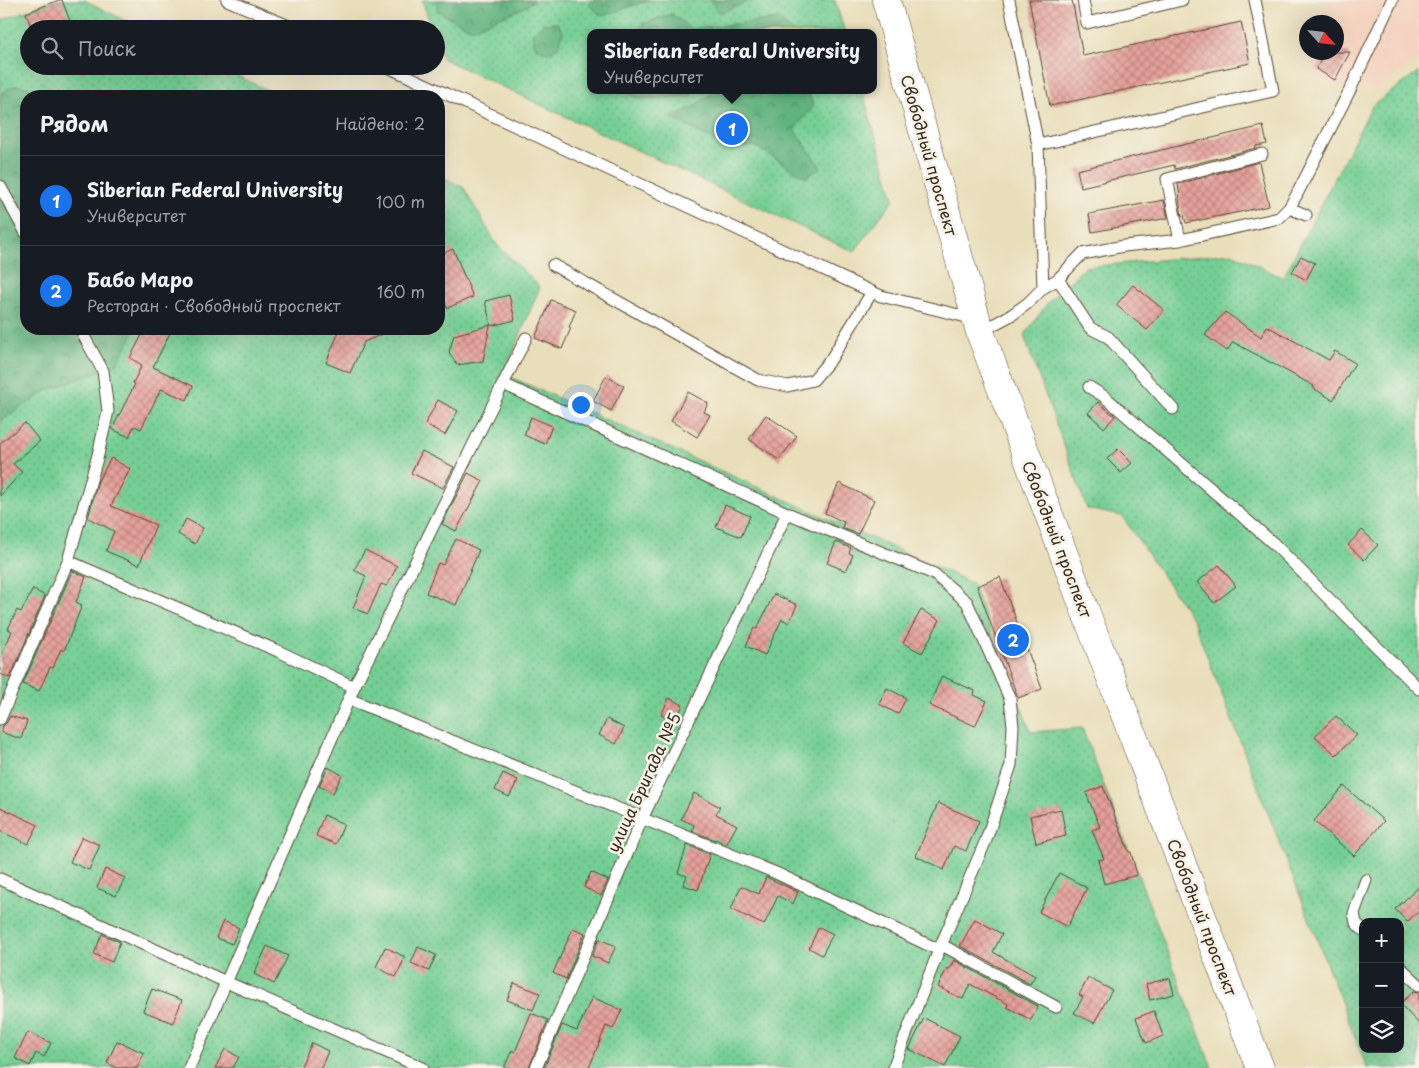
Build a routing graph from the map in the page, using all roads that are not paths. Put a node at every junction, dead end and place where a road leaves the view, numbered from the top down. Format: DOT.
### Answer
graph roads {
  1 [pos="227,0"];
  2 [pos="886,0"];
  3 [pos="1009,0"];
  4 [pos="1083,0"];
  5 [pos="1182,0"];
  6 [pos="1255,0"];
  7 [pos="1392,0"];
  8 [pos="275,20"];
  9 [pos="405,75"];
  10 [pos="437,90"];
  11 [pos="445,93"];
  12 [pos="1038,145"];
  13 [pos="1262,154"];
  14 [pos="0,186"];
  15 [pos="1290,208"];
  16 [pos="1306,215"];
  17 [pos="20,222"];
  18 [pos="1180,240"];
  19 [pos="554,265"];
  20 [pos="1058,278"];
  21 [pos="1043,288"];
  22 [pos="872,292"];
  23 [pos="978,326"];
  24 [pos="83,335"];
  25 [pos="526,338"];
  26 [pos="503,384"];
  27 [pos="1089,387"];
  28 [pos="1173,409"];
  29 [pos="787,513"];
  30 [pos="68,561"];
  31 [pos="354,686"];
  32 [pos="1419,689"];
  33 [pos="349,699"];
  34 [pos="0,719"];
  35 [pos="642,819"];
  36 [pos="0,879"];
  37 [pos="1366,880"];
  38 [pos="1359,926"];
  39 [pos="940,948"];
  40 [pos="1404,971"];
  41 [pos="226,982"];
  42 [pos="1419,985"];
  43 [pos="1056,1007"];
  44 [pos="189,1068"];
  45 [pos="423,1068"];
  46 [pos="536,1068"];
  47 [pos="893,1068"];
  48 [pos="1260,1068"];
  1 -- 8 [label="lane"];
  2 -- 23 [label="main road, Свободный проспект"];
  3 -- 12 [label="lane"];
  4 -- 5 [label="lane"];
  6 -- 12 [label="lane"];
  7 -- 15 [label="lane"];
  9 -- 10 [label="lane"];
  11 -- 22 [label="lane"];
  12 -- 21 [label="lane"];
  13 -- 18 [label="lane"];
  14 -- 17 [label="lane"];
  15 -- 16 [label="lane"];
  15 -- 18 [label="lane"];
  18 -- 20 [label="lane"];
  19 -- 22 [label="lane"];
  20 -- 21 [label="lane"];
  20 -- 28 [label="lane"];
  21 -- 23 [label="lane"];
  22 -- 23 [label="lane"];
  23 -- 48 [label="main road, Свободный проспект"];
  24 -- 30 [label="lane"];
  25 -- 26 [label="lane"];
  26 -- 29 [label="lane"];
  26 -- 31 [label="lane"];
  27 -- 32 [label="lane"];
  29 -- 35 [label="lane, улица Бригада №5"];
  29 -- 39 [label="lane"];
  30 -- 31 [label="lane"];
  30 -- 34 [label="lane"];
  31 -- 33 [label="lane"];
  33 -- 35 [label="lane"];
  33 -- 41 [label="lane"];
  35 -- 39 [label="lane"];
  35 -- 46 [label="lane, улица Бригада №5"];
  36 -- 41 [label="lane"];
  37 -- 38 [label="lane"];
  39 -- 43 [label="lane"];
  39 -- 47 [label="lane"];
  40 -- 42 [label="lane"];
  41 -- 44 [label="lane"];
  41 -- 45 [label="lane"];
}
